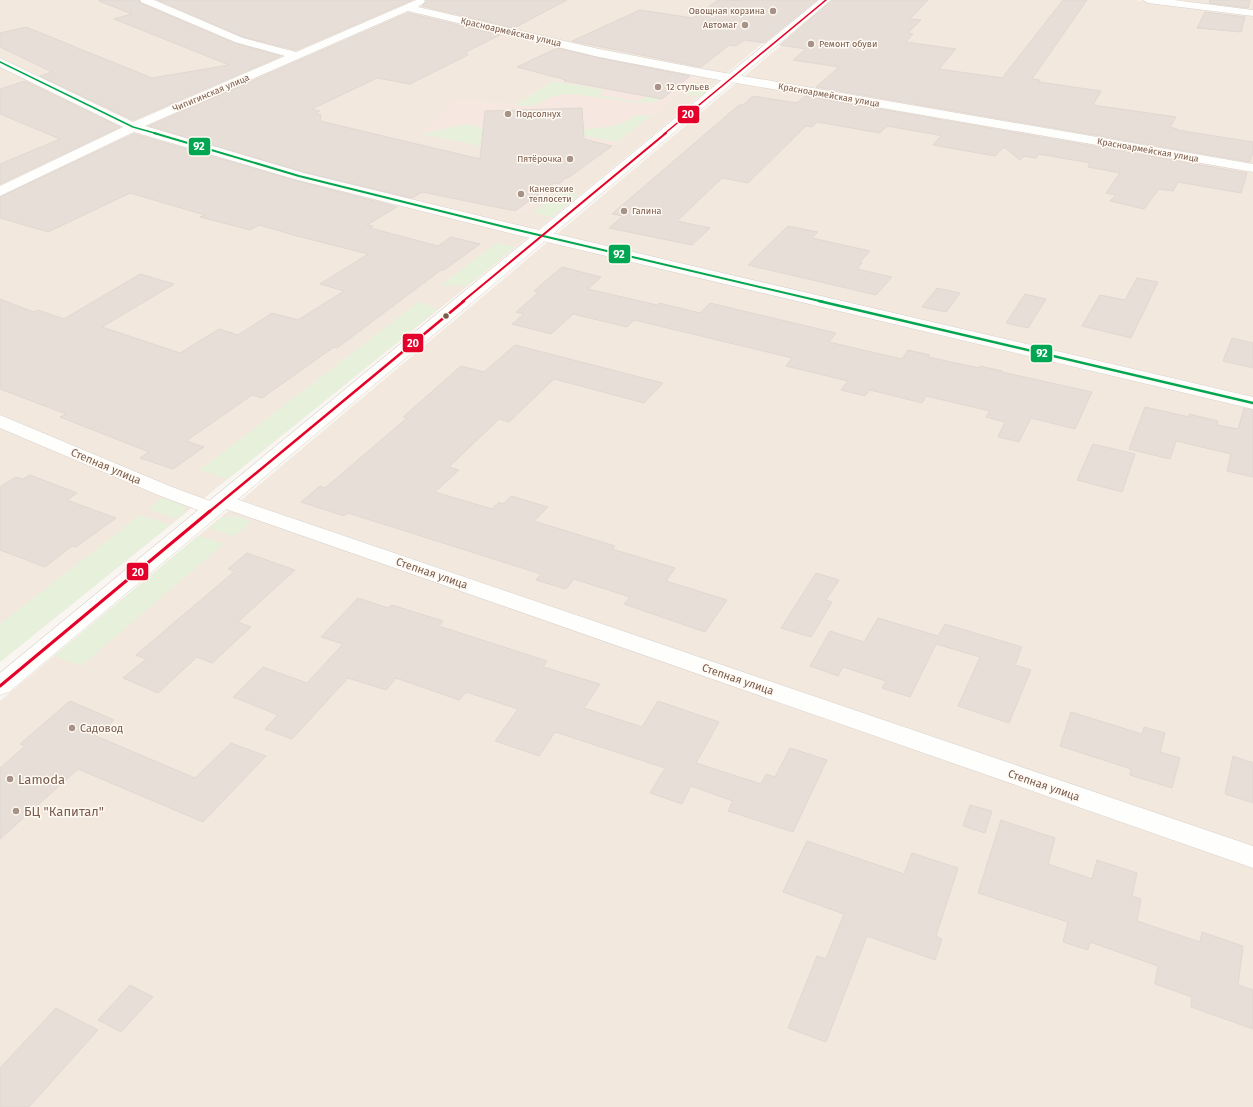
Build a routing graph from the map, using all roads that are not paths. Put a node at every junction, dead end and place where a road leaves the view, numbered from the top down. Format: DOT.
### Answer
graph roads {
  1 [pos="145,0"];
  2 [pos="826,0"];
  3 [pos="1148,0"];
  4 [pos="413,3"];
  5 [pos="1253,13"];
  6 [pos="298,56"];
  7 [pos="0,62"];
  8 [pos="731,78"];
  9 [pos="133,127"];
  10 [pos="1253,168"];
  11 [pos="0,192"];
  12 [pos="543,236"];
  13 [pos="1253,403"];
  14 [pos="0,421"];
  15 [pos="218,505"];
  16 [pos="0,686"];
  17 [pos="1253,857"];
  1 -- 6 [label="street"];
  2 -- 8 [label="street"];
  3 -- 5 [label="street"];
  4 -- 6 [label="street, Чипигинская улица"];
  4 -- 8 [label="street, Красноармейская улица"];
  6 -- 9 [label="street, Чипигинская улица"];
  7 -- 9 [label="street"];
  8 -- 10 [label="street, Красноармейская улица"];
  8 -- 12 [label="street"];
  9 -- 11 [label="street, Чипигинская улица"];
  9 -- 12 [label="street"];
  12 -- 13 [label="street"];
  12 -- 15 [label="street"];
  14 -- 15 [label="street, Степная улица"];
  15 -- 16 [label="street"];
  15 -- 17 [label="street, Степная улица"];
}
